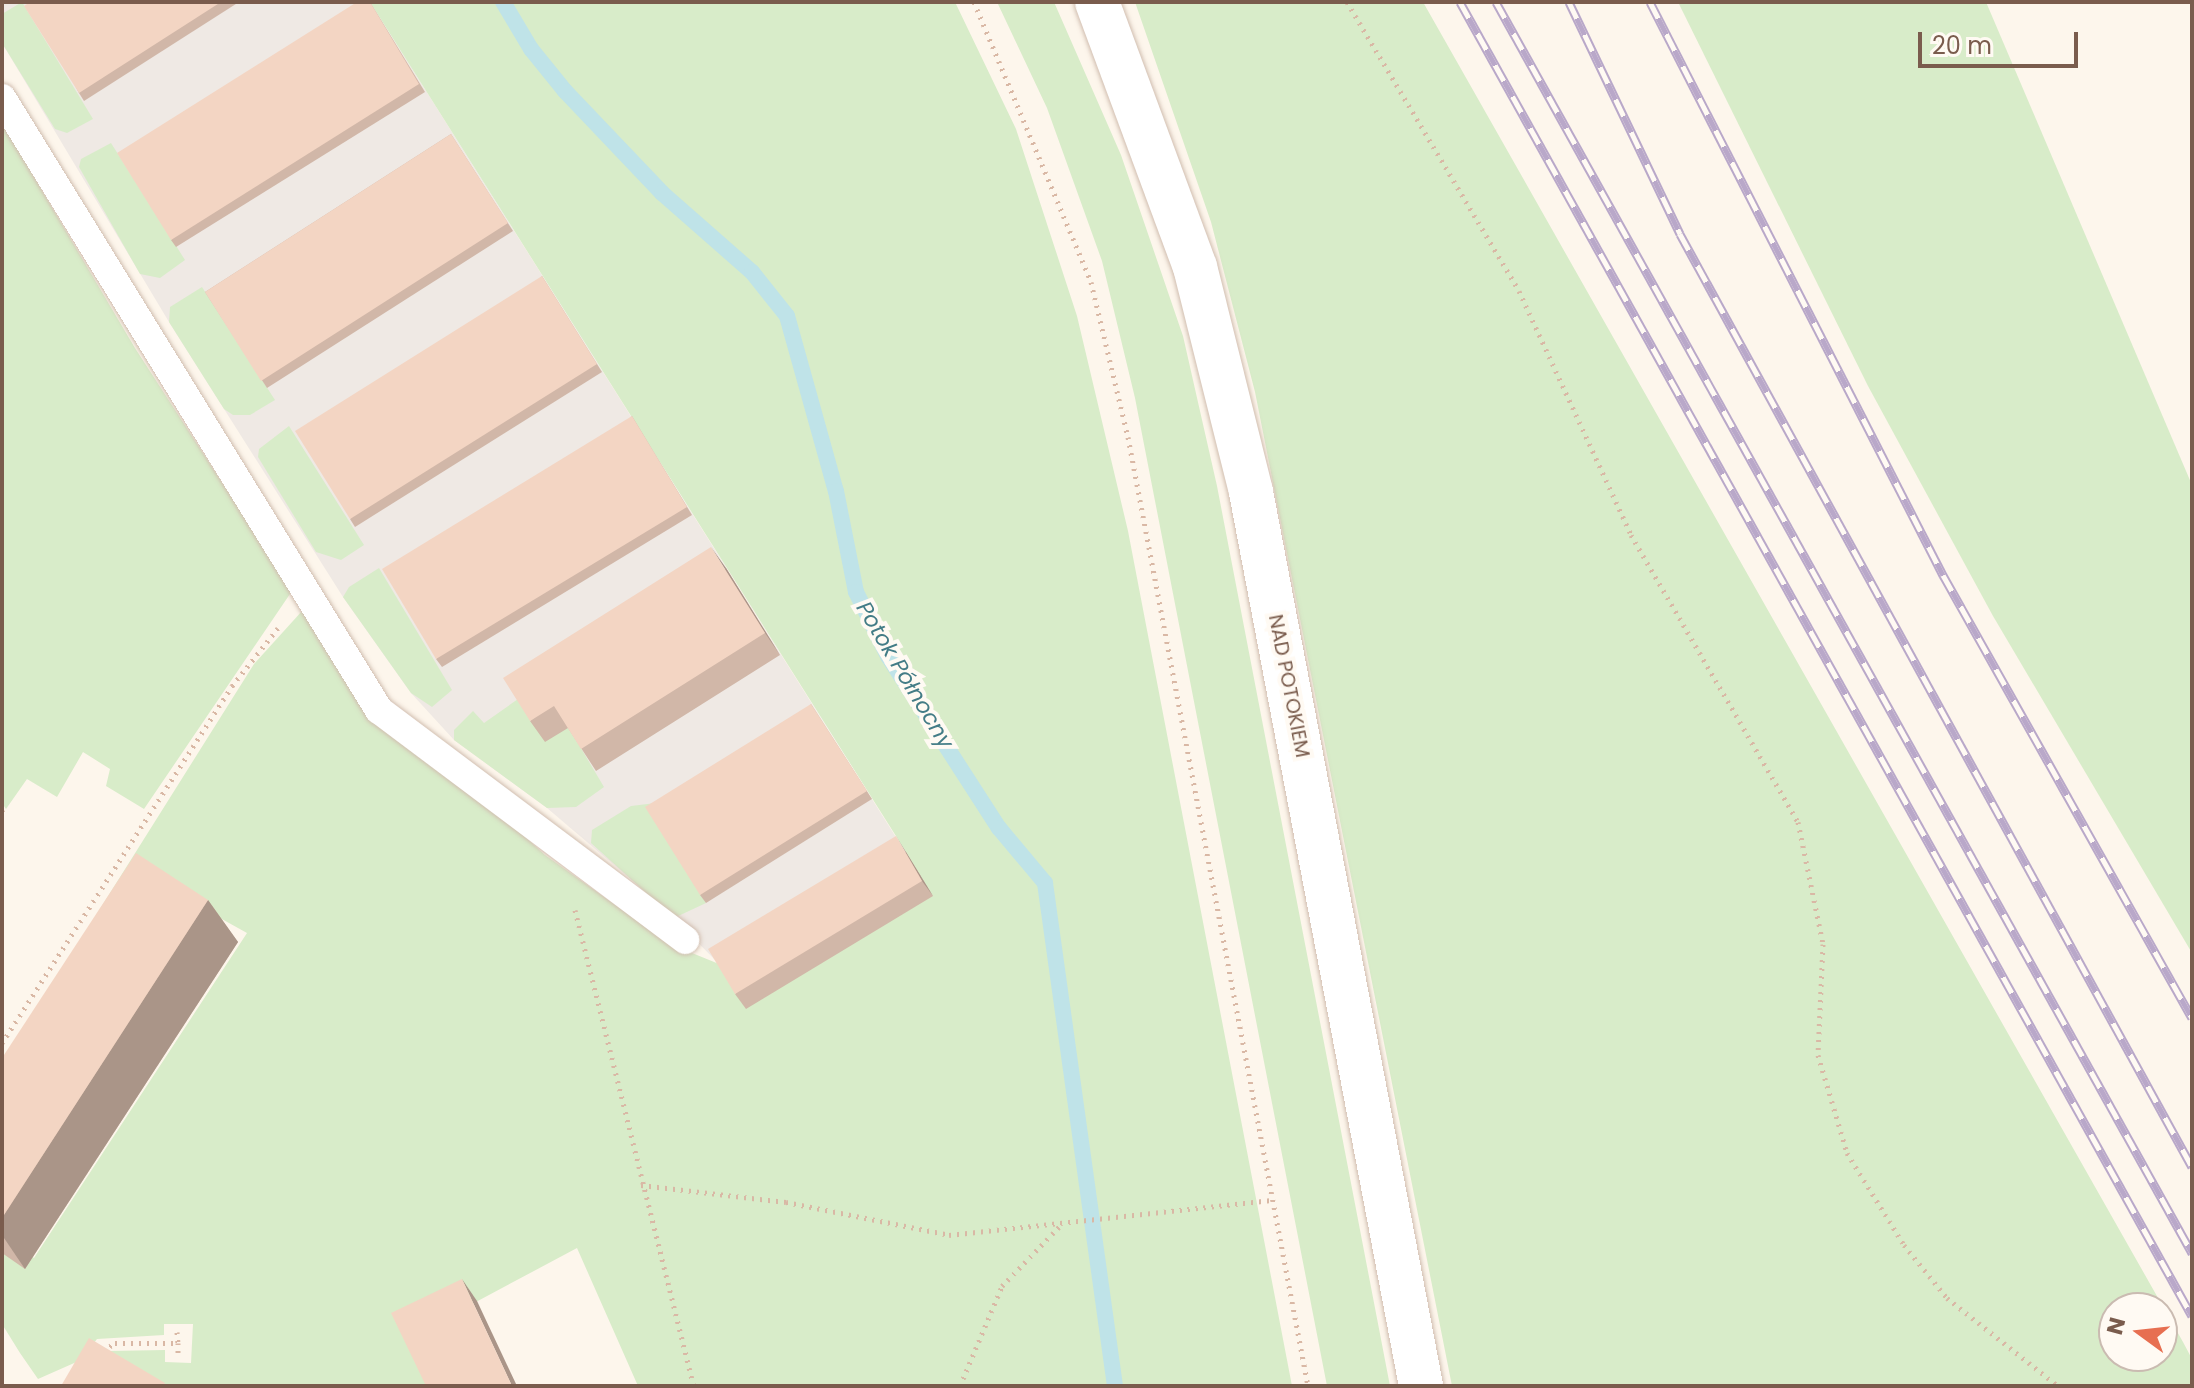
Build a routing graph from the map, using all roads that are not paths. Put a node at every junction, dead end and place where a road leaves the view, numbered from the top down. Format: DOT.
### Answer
graph roads {
  1 [pos="1097,2"];
  2 [pos="2,98"];
  3 [pos="685,940"];
  4 [pos="1421,1386"];
  1 -- 4 [label="main road, NAD POTOKIEM"];
  2 -- 3 [label="lane"];
}
